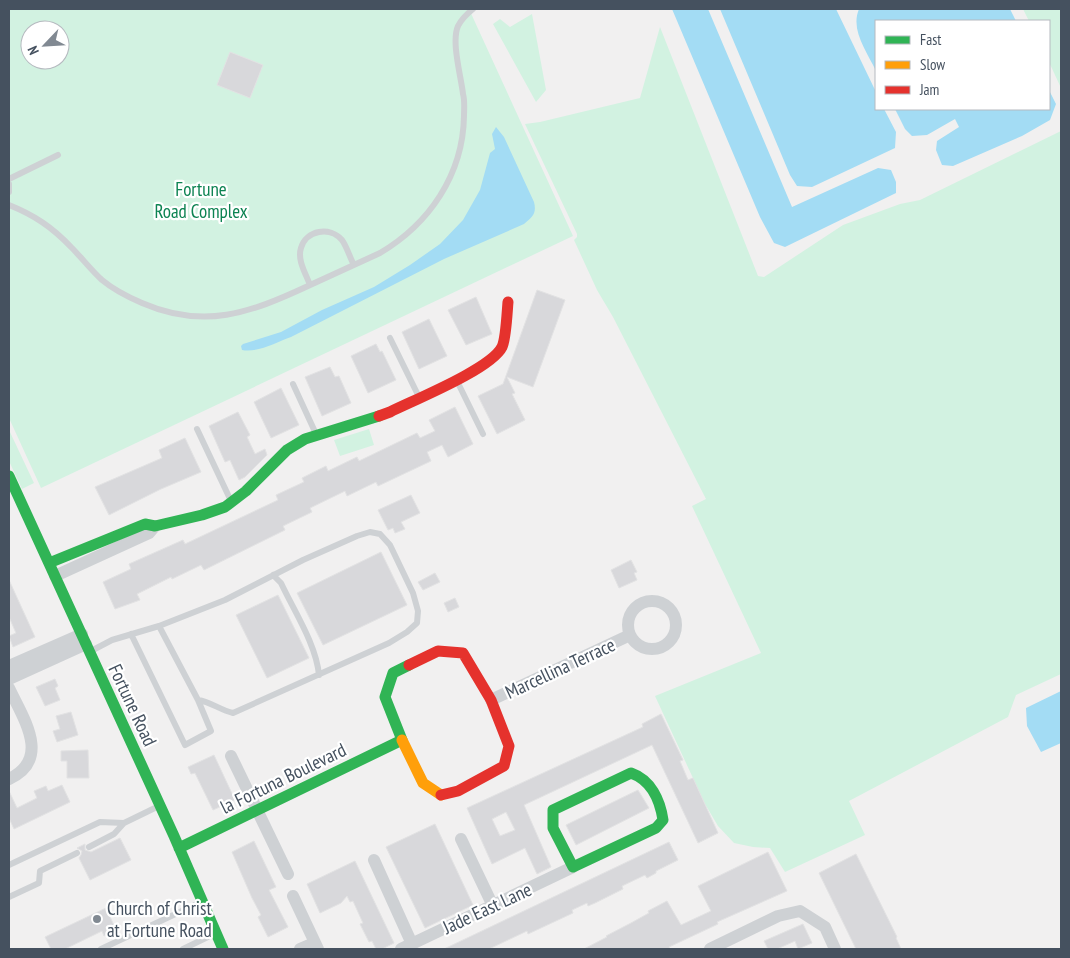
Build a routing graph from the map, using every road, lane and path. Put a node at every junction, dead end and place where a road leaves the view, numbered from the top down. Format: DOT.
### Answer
graph roads {
  1 [pos="473,9"];
  2 [pos="58,155"];
  3 [pos="9,179"];
  4 [pos="9,184"];
  5 [pos="9,192"];
  6 [pos="9,206"];
  7 [pos="354,265"];
  8 [pos="310,285"];
  9 [pos="508,302"];
  10 [pos="390,338"];
  11 [pos="456,380"];
  12 [pos="293,384"];
  13 [pos="419,398"];
  14 [pos="197,429"];
  15 [pos="483,434"];
  16 [pos="317,436"];
  17 [pos="9,476"];
  18 [pos="232,502"];
  19 [pos="155,526"];
  20 [pos="133,534"];
  21 [pos="102,540"];
  22 [pos="108,552"];
  23 [pos="49,563"];
  24 [pos="273,575"];
  25 [pos="55,576"];
  26 [pos="159,626"];
  27 [pos="131,634"];
  28 [pos="630,635"];
  29 [pos="86,643"];
  30 [pos="9,666"];
  31 [pos="319,675"];
  32 [pos="9,679"];
  33 [pos="9,688"];
  34 [pos="198,700"];
  35 [pos="490,700"];
  36 [pos="402,740"];
  37 [pos="231,756"];
  38 [pos="9,779"];
  39 [pos="160,805"];
  40 [pos="257,810"];
  41 [pos="124,824"];
  42 [pos="461,839"];
  43 [pos="89,847"];
  44 [pos="179,848"];
  45 [pos="77,853"];
  46 [pos="374,860"];
  47 [pos="9,865"];
  48 [pos="573,867"];
  49 [pos="288,874"];
  50 [pos="293,896"];
  51 [pos="9,897"];
  52 [pos="201,902"];
  53 [pos="493,906"];
  54 [pos="215,934"];
  55 [pos="316,946"];
  56 [pos="407,947"];
  57 [pos="100,949"];
  58 [pos="183,949"];
  59 [pos="223,949"];
  60 [pos="300,949"];
  61 [pos="710,949"];
  62 [pos="835,949"];
  1 -- 7 [label="lane"];
  2 -- 3 [label="lane"];
  4 -- 5 [label="lane"];
  6 -- 8 [label="lane"];
  7 -- 8 [label="lane"];
  7 -- 8 [label="lane"];
  9 -- 11 [label="street"];
  10 -- 13 [label="lane"];
  11 -- 13 [label="street"];
  11 -- 15 [label="lane"];
  12 -- 16 [label="lane"];
  13 -- 16 [label="street"];
  14 -- 18 [label="lane"];
  16 -- 18 [label="street"];
  17 -- 23 [label="street, Fortune Road"];
  18 -- 19 [label="street"];
  19 -- 20 [label="street"];
  20 -- 21 [label="street"];
  20 -- 22 [label="street"];
  21 -- 22 [label="lane"];
  21 -- 23 [label="street"];
  22 -- 25 [label="street"];
  23 -- 25 [label="street, Fortune Road"];
  24 -- 26 [label="lane"];
  24 -- 31 [label="lane"];
  24 -- 31 [label="lane"];
  25 -- 29 [label="street, Fortune Road"];
  26 -- 27 [label="lane"];
  26 -- 34 [label="lane"];
  27 -- 29 [label="lane"];
  27 -- 34 [label="lane"];
  28 -- 35 [label="street, Marcellina Terrace"];
  29 -- 30 [label="street"];
  29 -- 32 [label="street"];
  29 -- 39 [label="street, Fortune Road"];
  31 -- 34 [label="lane"];
  33 -- 38 [label="street"];
  35 -- 36 [label="street"];
  35 -- 36 [label="street"];
  36 -- 40 [label="street, la Fortuna Boulevard"];
  37 -- 40 [label="street"];
  39 -- 41 [label="lane"];
  39 -- 44 [label="street, Fortune Road"];
  40 -- 44 [label="street, la Fortuna Boulevard"];
  40 -- 49 [label="street"];
  41 -- 43 [label="lane"];
  41 -- 47 [label="lane"];
  42 -- 53 [label="street"];
  44 -- 52 [label="street, Fortune Road"];
  45 -- 51 [label="lane"];
  46 -- 56 [label="street"];
  48 -- 48 [label="street, Jade East Lane"];
  48 -- 53 [label="street, Jade East Lane"];
  50 -- 55 [label="street"];
  52 -- 54 [label="street, Fortune Road"];
  52 -- 57 [label="lane"];
  53 -- 56 [label="street, Jade East Lane"];
  54 -- 58 [label="lane"];
  54 -- 59 [label="street, Fortune Road"];
  55 -- 60 [label="street"];
  61 -- 62 [label="street"];
}
